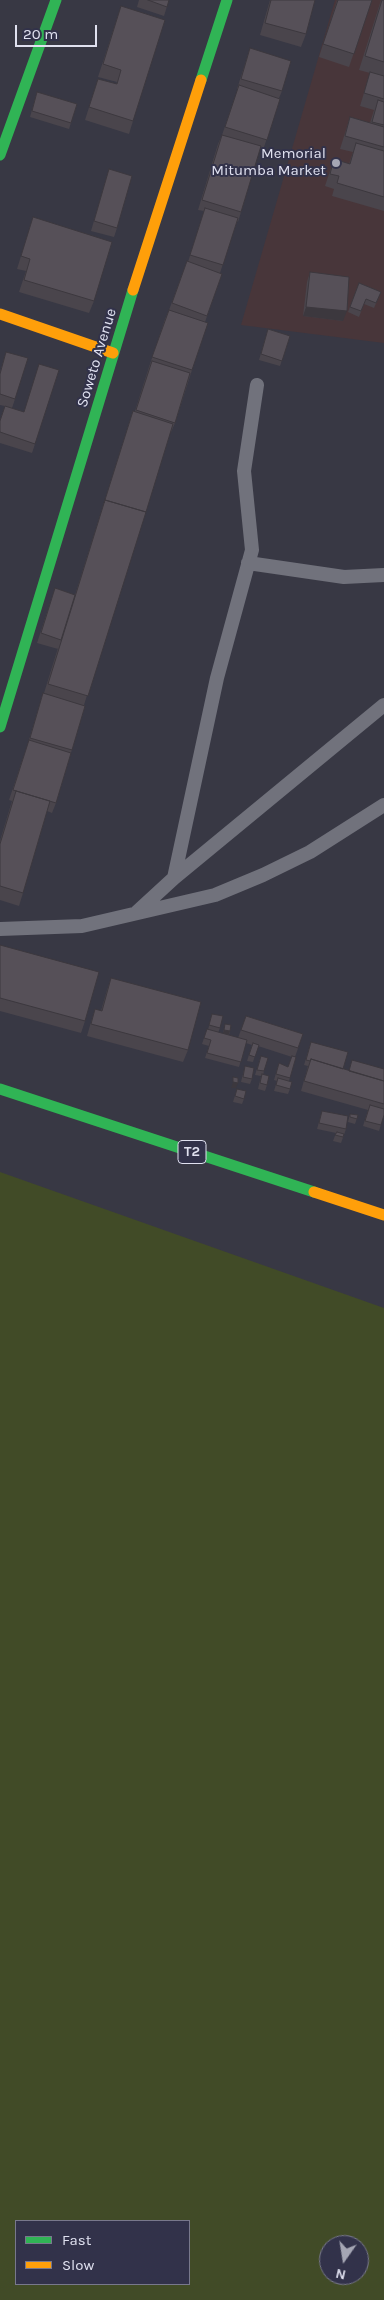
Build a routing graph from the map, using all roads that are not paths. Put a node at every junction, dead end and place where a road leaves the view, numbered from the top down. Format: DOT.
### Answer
graph roads {
  1 [pos="56,0"];
  2 [pos="227,0"];
  3 [pos="0,155"];
  4 [pos="0,314"];
  5 [pos="113,353"];
  6 [pos="257,385"];
  7 [pos="248,563"];
  8 [pos="384,575"];
  9 [pos="384,705"];
  10 [pos="0,727"];
  11 [pos="384,805"];
  12 [pos="174,878"];
  13 [pos="137,912"];
  14 [pos="0,929"];
  15 [pos="0,1089"];
  16 [pos="384,1215"];
  1 -- 3 [label="main road"];
  2 -- 5 [label="main road, Soweto Avenue"];
  4 -- 5 [label="main road"];
  5 -- 10 [label="main road, Soweto Avenue"];
  6 -- 7 [label="lane"];
  7 -- 8 [label="lane"];
  7 -- 12 [label="lane"];
  9 -- 12 [label="lane"];
  11 -- 13 [label="lane"];
  12 -- 13 [label="lane"];
  13 -- 14 [label="lane"];
  15 -- 16 [label="main road, T2"];
}
